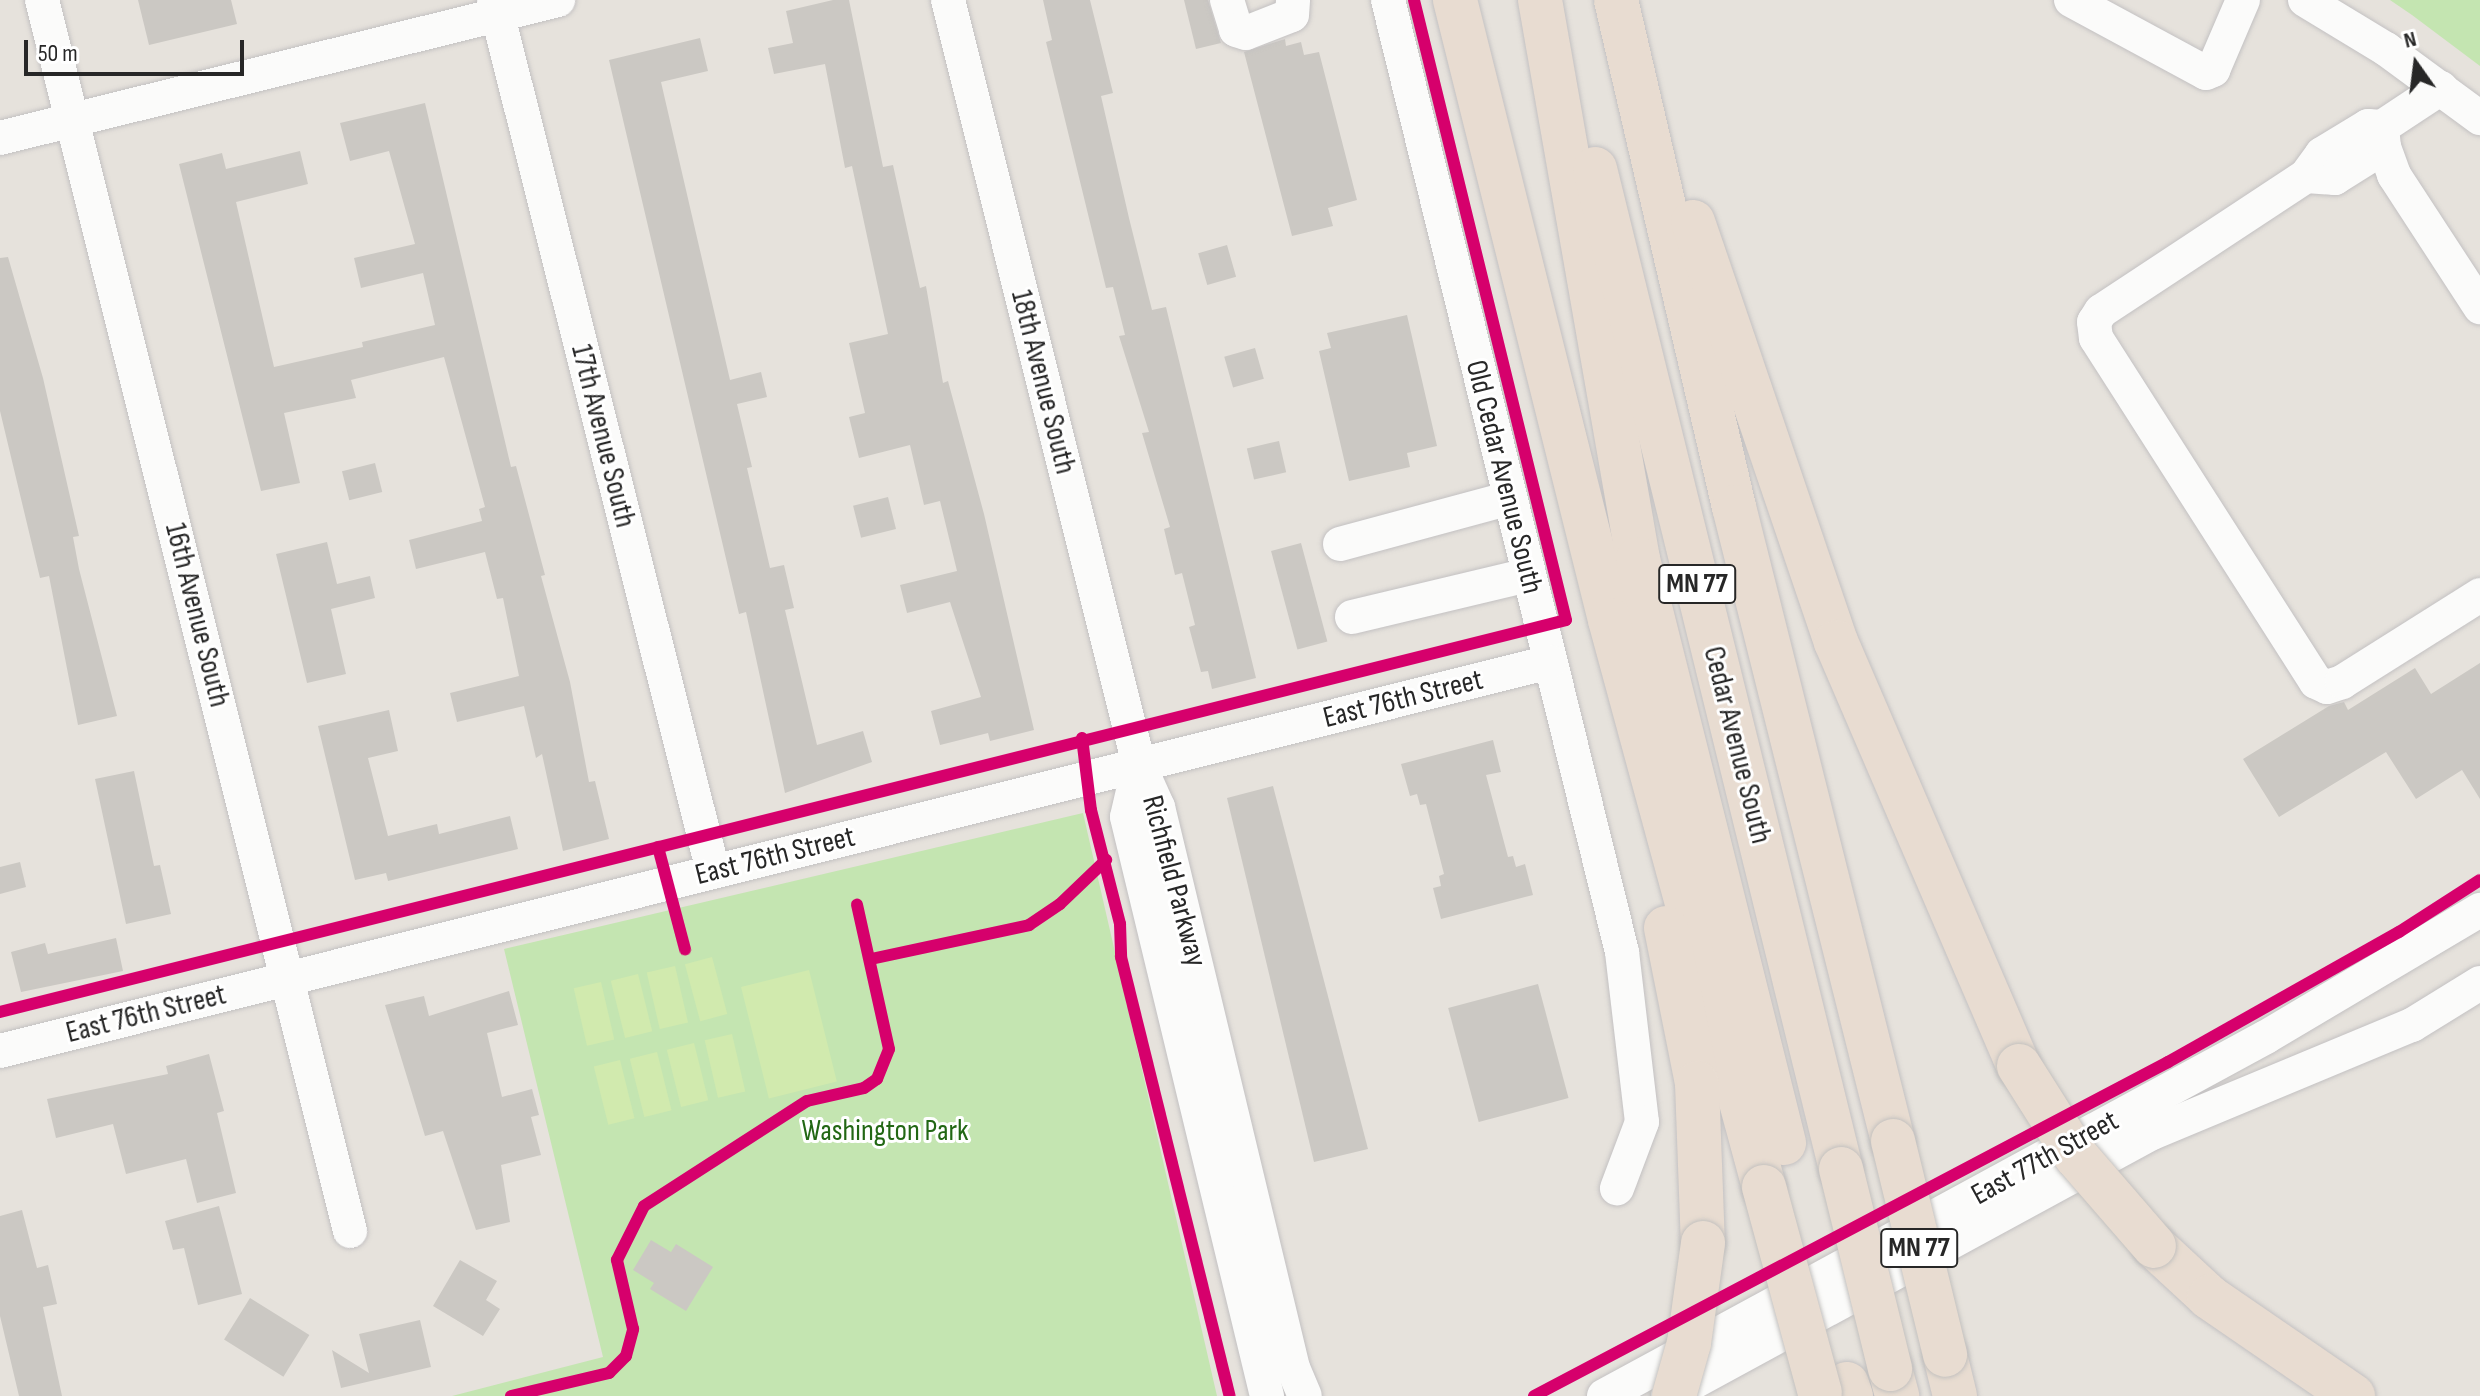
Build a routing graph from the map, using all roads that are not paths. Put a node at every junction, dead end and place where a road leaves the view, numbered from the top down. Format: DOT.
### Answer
graph roads {
  1 [pos="42,0"];
  2 [pos="558,0"];
  3 [pos="948,0"];
  4 [pos="1227,0"];
  5 [pos="1293,0"];
  6 [pos="1388,0"];
  7 [pos="1455,0"];
  8 [pos="1540,0"];
  9 [pos="1554,0"];
  10 [pos="1616,0"];
  11 [pos="2071,0"];
  12 [pos="2243,0"];
  13 [pos="2305,0"];
  14 [pos="496,8"];
  15 [pos="2441,88"];
  16 [pos="2480,118"];
  17 [pos="71,120"];
  18 [pos="2383,137"];
  19 [pos="0,138"];
  20 [pos="2480,307"];
  21 [pos="1510,498"];
  22 [pos="1340,544"];
  23 [pos="1528,575"];
  24 [pos="2480,595"];
  25 [pos="1352,617"];
  26 [pos="1610,620"];
  27 [pos="1550,662"];
  28 [pos="1139,765"];
  29 [pos="713,871"];
  30 [pos="2480,910"];
  31 [pos="288,979"];
  32 [pos="2480,983"];
  33 [pos="0,1051"];
  34 [pos="1779,1183"];
  35 [pos="1617,1188"];
  36 [pos="350,1231"];
  37 [pos="1950,1375"];
  38 [pos="1893,1382"];
  39 [pos="1835,1392"];
  40 [pos="1267,1396"];
  41 [pos="1305,1396"];
  42 [pos="1604,1396"];
  43 [pos="1668,1396"];
  44 [pos="1674,1396"];
  45 [pos="2353,1396"];
  1 -- 17 [label="street, 16th Avenue South"];
  2 -- 14 [label="street"];
  3 -- 28 [label="street, 18th Avenue South"];
  4 -- 5 [label="street"];
  6 -- 21 [label="street, Old Cedar Avenue South"];
  7 -- 26 [label="highway"];
  8 -- 34 [label="highway"];
  9 -- 38 [label="highway, Cedar Avenue South / MN 77, bridge"];
  10 -- 37 [label="highway, Cedar Avenue South / MN 77, bridge"];
  10 -- 45 [label="highway, bridge"];
  11 -- 12 [label="street"];
  13 -- 15 [label="street"];
  14 -- 17 [label="street"];
  14 -- 29 [label="street, 17th Avenue South"];
  15 -- 16 [label="street"];
  15 -- 18 [label="street"];
  17 -- 19 [label="street"];
  17 -- 31 [label="street, 16th Avenue South"];
  18 -- 20 [label="street"];
  18 -- 24 [label="street"];
  21 -- 22 [label="street"];
  21 -- 23 [label="street, Old Cedar Avenue South"];
  23 -- 25 [label="street"];
  23 -- 27 [label="street, Old Cedar Avenue South"];
  26 -- 34 [label="highway"];
  26 -- 44 [label="highway, bridge"];
  27 -- 28 [label="street, East 76th Street"];
  27 -- 35 [label="street, Old Cedar Avenue South"];
  28 -- 29 [label="street, East 76th Street"];
  28 -- 40 [label="street, Richfield Parkway"];
  28 -- 41 [label="street, Richfield Parkway"];
  29 -- 31 [label="street, East 76th Street"];
  30 -- 42 [label="street, East 77th Street"];
  31 -- 33 [label="street, East 76th Street"];
  31 -- 36 [label="street, 16th Avenue South"];
  32 -- 43 [label="street, East 77th Street"];
  34 -- 39 [label="highway"];
}
